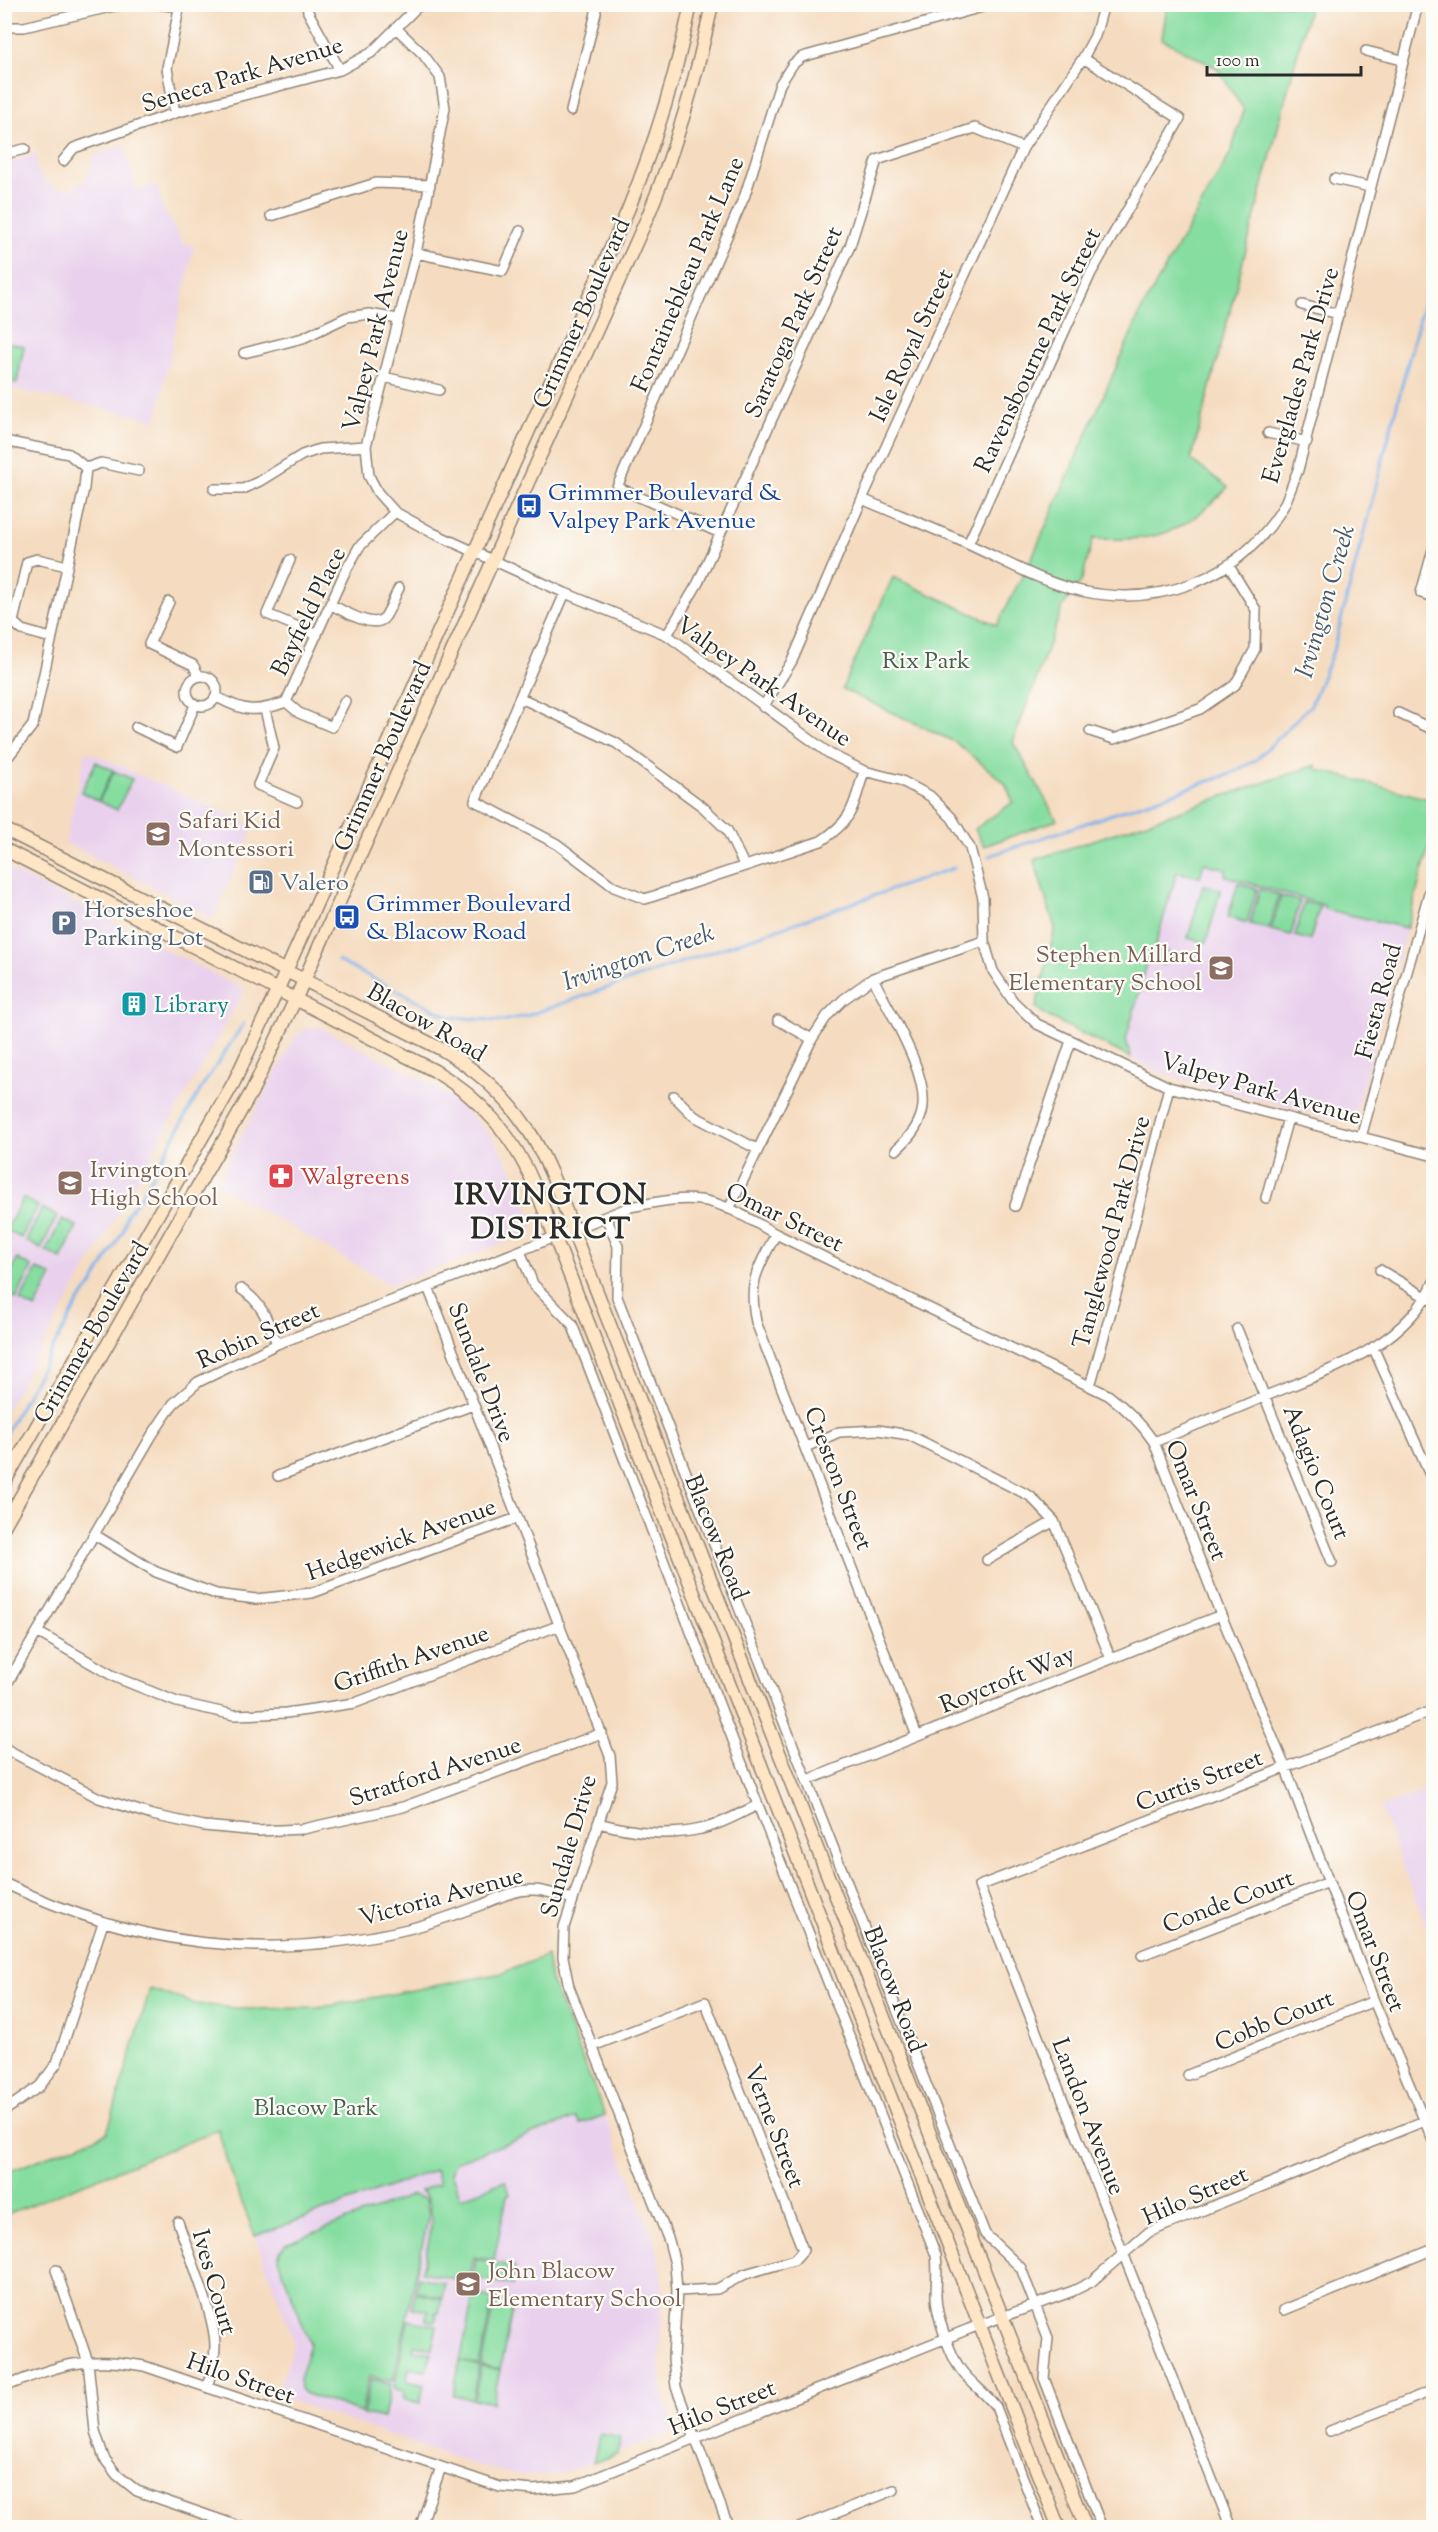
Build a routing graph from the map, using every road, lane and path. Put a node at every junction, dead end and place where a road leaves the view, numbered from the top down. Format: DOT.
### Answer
graph roads {
  1 [pos="68,4"];
  2 [pos="123,4"];
  3 [pos="156,4"];
  4 [pos="307,4"];
  5 [pos="420,4"];
  6 [pos="595,4"];
  7 [pos="691,4"];
  8 [pos="712,4"];
  9 [pos="993,4"];
  10 [pos="1104,4"];
  11 [pos="1418,4"];
  12 [pos="180,6"];
  13 [pos="69,16"];
  14 [pos="4,27"];
  15 [pos="397,29"];
  16 [pos="1366,51"];
  17 [pos="1083,58"];
  18 [pos="1402,60"];
  19 [pos="340,70"];
  20 [pos="571,111"];
  21 [pos="175,113"];
  22 [pos="1023,148"];
  23 [pos="25,149"];
  24 [pos="4,154"];
  25 [pos="63,161"];
  26 [pos="1334,179"];
  27 [pos="430,185"];
  28 [pos="1370,187"];
  29 [pos="271,216"];
  30 [pos="520,231"];
  31 [pos="416,253"];
  32 [pos="1302,305"];
  33 [pos="1339,314"];
  34 [pos="398,319"];
  35 [pos="244,353"];
  36 [pos="384,377"];
  37 [pos="439,390"];
  38 [pos="1268,433"];
  39 [pos="4,441"];
  40 [pos="1307,442"];
  41 [pos="366,446"];
  42 [pos="86,468"];
  43 [pos="139,471"];
  44 [pos="214,489"];
  45 [pos="862,500"];
  46 [pos="394,512"];
  47 [pos="720,533"];
  48 [pos="968,544"];
  49 [pos="1434,546"];
  50 [pos="474,552"];
  51 [pos="290,560"];
  52 [pos="493,560"];
  53 [pos="67,566"];
  54 [pos="1229,566"];
  55 [pos="399,588"];
  56 [pos="565,593"];
  57 [pos="1434,597"];
  58 [pos="169,602"];
  59 [pos="330,604"];
  60 [pos="317,635"];
  61 [pos="667,635"];
  62 [pos="51,638"];
  63 [pos="199,676"];
  64 [pos="217,697"];
  65 [pos="521,698"];
  66 [pos="286,702"];
  67 [pos="345,702"];
  68 [pos="195,705"];
  69 [pos="763,707"];
  70 [pos="264,709"];
  71 [pos="1398,713"];
  72 [pos="136,727"];
  73 [pos="1434,730"];
  74 [pos="1090,731"];
  75 [pos="4,744"];
  76 [pos="15,750"];
  77 [pos="4,762"];
  78 [pos="864,771"];
  79 [pos="297,802"];
  80 [pos="4,829"];
  81 [pos="4,849"];
  82 [pos="744,865"];
  83 [pos="1434,874"];
  84 [pos="984,941"];
  85 [pos="286,970"];
  86 [pos="873,978"];
  87 [pos="304,980"];
  88 [pos="278,989"];
  89 [pos="296,998"];
  90 [pos="778,1020"];
  91 [pos="812,1039"];
  92 [pos="1071,1041"];
  93 [pos="1169,1087"];
  94 [pos="674,1096"];
  95 [pos="1288,1118"];
  96 [pos="1361,1137"];
  97 [pos="757,1149"];
  98 [pos="896,1150"];
  99 [pos="1434,1155"];
  100 [pos="1266,1198"];
  101 [pos="1015,1206"];
  102 [pos="729,1209"];
  103 [pos="606,1217"];
  104 [pos="573,1231"];
  105 [pos="776,1234"];
  106 [pos="555,1238"];
  107 [pos="520,1251"];
  108 [pos="1380,1270"];
  109 [pos="1434,1282"];
  110 [pos="428,1287"];
  111 [pos="241,1289"];
  112 [pos="1430,1300"];
  113 [pos="1237,1329"];
  114 [pos="277,1344"];
  115 [pos="1373,1347"];
  116 [pos="1090,1386"];
  117 [pos="1265,1397"];
  118 [pos="473,1405"];
  119 [pos="1154,1442"];
  120 [pos="806,1447"];
  121 [pos="278,1476"];
  122 [pos="4,1483"];
  123 [pos="1434,1484"];
  124 [pos="518,1518"];
  125 [pos="1054,1521"];
  126 [pos="4,1526"];
  127 [pos="95,1535"];
  128 [pos="987,1560"];
  129 [pos="1332,1562"];
  130 [pos="1221,1615"];
  131 [pos="560,1625"];
  132 [pos="39,1633"];
  133 [pos="1111,1659"];
  134 [pos="4,1689"];
  135 [pos="1434,1710"];
  136 [pos="602,1733"];
  137 [pos="917,1736"];
  138 [pos="4,1748"];
  139 [pos="1285,1767"];
  140 [pos="808,1780"];
  141 [pos="758,1805"];
  142 [pos="598,1823"];
  143 [pos="1329,1882"];
  144 [pos="4,1883"];
  145 [pos="979,1886"];
  146 [pos="573,1899"];
  147 [pos="103,1923"];
  148 [pos="1142,1955"];
  149 [pos="1374,2001"];
  150 [pos="593,2046"];
  151 [pos="1188,2075"];
  152 [pos="4,2111"];
  153 [pos="1424,2121"];
  154 [pos="1434,2143"];
  155 [pos="178,2222"];
  156 [pos="1434,2249"];
  157 [pos="1123,2256"];
  158 [pos="56,2270"];
  159 [pos="677,2291"];
  160 [pos="1035,2304"];
  161 [pos="1284,2310"];
  162 [pos="1001,2317"];
  163 [pos="979,2325"];
  164 [pos="947,2340"];
  165 [pos="88,2361"];
  166 [pos="4,2387"];
  167 [pos="207,2387"];
  168 [pos="1434,2391"];
  169 [pos="1330,2431"];
  170 [pos="694,2439"];
  171 [pos="441,2467"];
  172 [pos="894,2490"];
  173 [pos="244,2528"];
  174 [pos="420,2528"];
  175 [pos="729,2528"];
  176 [pos="799,2528"];
  177 [pos="1042,2528"];
  178 [pos="1059,2528"];
  179 [pos="1086,2528"];
  180 [pos="1102,2528"];
  181 [pos="1231,2528"];
  1 -- 13 [label="street"];
  2 -- 13 [label="street"];
  3 -- 12 [label="street"];
  4 -- 19 [label="street"];
  5 -- 15 [label="street, Seneca Park Avenue"];
  6 -- 20 [label="street"];
  7 -- 50 [label="main road, Grimmer Boulevard"];
  8 -- 52 [label="main road, Grimmer Boulevard"];
  9 -- 47 [label="street, Fontainebleau Park Lane"];
  10 -- 17 [label="street, Isle Royal Street"];
  11 -- 18 [label="street, Everglades Park Drive"];
  12 -- 21 [label="street"];
  13 -- 14 [label="street"];
  15 -- 19 [label="street, Seneca Park Avenue"];
  15 -- 27 [label="street, Valpey Park Avenue"];
  16 -- 18 [label="street"];
  17 -- 22 [label="street, Isle Royal Street"];
  17 -- 48 [label="street, Ravensbourne Park Street"];
  18 -- 28 [label="street, Everglades Park Drive"];
  19 -- 21 [label="street, Seneca Park Avenue"];
  21 -- 25 [label="street, Seneca Park Avenue"];
  22 -- 45 [label="street, Isle Royal Street"];
  22 -- 47 [label="street, Saratoga Park Street"];
  23 -- 24 [label="street"];
  26 -- 28 [label="street"];
  27 -- 29 [label="street"];
  27 -- 31 [label="street, Valpey Park Avenue"];
  28 -- 33 [label="street, Everglades Park Drive"];
  30 -- 31 [label="street"];
  31 -- 34 [label="street, Valpey Park Avenue"];
  32 -- 33 [label="street"];
  33 -- 40 [label="street, Everglades Park Drive"];
  34 -- 35 [label="street"];
  34 -- 36 [label="street, Valpey Park Avenue"];
  36 -- 37 [label="street"];
  36 -- 41 [label="street, Valpey Park Avenue"];
  38 -- 40 [label="street"];
  39 -- 42 [label="street"];
  40 -- 54 [label="street, Everglades Park Drive"];
  41 -- 44 [label="street"];
  41 -- 46 [label="street, Valpey Park Avenue"];
  42 -- 43 [label="street"];
  42 -- 53 [label="street"];
  45 -- 48 [label="street, Everglades Park Drive"];
  45 -- 69 [label="street, Isle Royal Street"];
  46 -- 50 [label="street, Valpey Park Avenue"];
  46 -- 59 [label="street, Bayfield Place"];
  47 -- 61 [label="street, Saratoga Park Street"];
  48 -- 54 [label="street, Everglades Park Drive"];
  49 -- 57 [label="street"];
  50 -- 52 [label="street, Valpey Park Avenue"];
  50 -- 85 [label="main road, Grimmer Boulevard"];
  51 -- 60 [label="street"];
  52 -- 56 [label="street, Valpey Park Avenue"];
  52 -- 87 [label="main road, Grimmer Boulevard"];
  53 -- 62 [label="street"];
  53 -- 62 [label="street"];
  54 -- 74 [label="street"];
  55 -- 59 [label="street"];
  56 -- 61 [label="street, Valpey Park Avenue"];
  56 -- 65 [label="street"];
  58 -- 63 [label="street"];
  59 -- 60 [label="street, Bayfield Place"];
  60 -- 66 [label="street, Bayfield Place"];
  61 -- 69 [label="street, Valpey Park Avenue"];
  62 -- 76 [label="street"];
  63 -- 64 [label="street"];
  63 -- 68 [label="street"];
  64 -- 68 [label="street"];
  64 -- 70 [label="street, Bayfield Place"];
  65 -- 82 [label="street"];
  65 -- 82 [label="street"];
  66 -- 67 [label="street"];
  66 -- 70 [label="street, Bayfield Place"];
  68 -- 72 [label="street"];
  69 -- 78 [label="street, Valpey Park Avenue"];
  70 -- 79 [label="street"];
  71 -- 73 [label="street"];
  75 -- 76 [label="street"];
  76 -- 77 [label="street"];
  78 -- 82 [label="street"];
  78 -- 84 [label="street, Valpey Park Avenue"];
  80 -- 85 [label="main road, Blacow Road"];
  81 -- 88 [label="main road, Blacow Road"];
  83 -- 96 [label="street, Fiesta Road"];
  84 -- 86 [label="street"];
  84 -- 92 [label="street, Valpey Park Avenue"];
  85 -- 87 [label="main road, Blacow Road"];
  85 -- 88 [label="main road, Grimmer Boulevard"];
  86 -- 91 [label="street"];
  86 -- 98 [label="street"];
  87 -- 89 [label="main road, Grimmer Boulevard"];
  87 -- 104 [label="main road, Blacow Road"];
  88 -- 89 [label="main road, Blacow Road"];
  88 -- 122 [label="main road, Grimmer Boulevard"];
  89 -- 106 [label="main road, Blacow Road"];
  89 -- 126 [label="main road, Grimmer Boulevard"];
  90 -- 91 [label="street"];
  91 -- 97 [label="street"];
  92 -- 93 [label="street, Valpey Park Avenue"];
  92 -- 101 [label="street"];
  93 -- 95 [label="street, Valpey Park Avenue"];
  93 -- 116 [label="street, Tanglewood Park Drive"];
  94 -- 97 [label="street"];
  95 -- 96 [label="street, Valpey Park Avenue"];
  95 -- 100 [label="street"];
  96 -- 99 [label="street, Valpey Park Avenue"];
  97 -- 102 [label="street"];
  102 -- 103 [label="street, Omar Street"];
  102 -- 105 [label="street, Omar Street"];
  103 -- 104 [label="street, Omar Street"];
  103 -- 140 [label="street, Blacow Road"];
  104 -- 106 [label="street, Robin Street"];
  104 -- 162 [label="main road, Blacow Road"];
  105 -- 116 [label="street, Omar Street"];
  105 -- 120 [label="street, Creston Street"];
  106 -- 107 [label="street, Robin Street"];
  106 -- 163 [label="main road, Blacow Road"];
  107 -- 110 [label="street, Robin Street"];
  107 -- 141 [label="street"];
  108 -- 112 [label="street"];
  109 -- 112 [label="street"];
  110 -- 114 [label="street, Robin Street"];
  110 -- 118 [label="street, Sundale Drive"];
  111 -- 114 [label="street"];
  112 -- 115 [label="street"];
  113 -- 117 [label="street, Adagio Court"];
  114 -- 127 [label="street, Robin Street"];
  115 -- 117 [label="street"];
  115 -- 123 [label="street"];
  116 -- 119 [label="street, Omar Street"];
  117 -- 119 [label="street"];
  117 -- 129 [label="street, Adagio Court"];
  118 -- 121 [label="street"];
  118 -- 124 [label="street, Sundale Drive"];
  119 -- 130 [label="street, Omar Street"];
  120 -- 125 [label="street"];
  120 -- 137 [label="street, Creston Street"];
  124 -- 127 [label="street, Hedgewick Avenue"];
  124 -- 131 [label="street, Sundale Drive"];
  125 -- 128 [label="street"];
  125 -- 133 [label="street"];
  127 -- 132 [label="street, Robin Street"];
  130 -- 133 [label="street, Roycroft Way"];
  130 -- 139 [label="street, Omar Street"];
  131 -- 132 [label="street, Griffith Avenue"];
  131 -- 136 [label="street, Sundale Drive"];
  132 -- 134 [label="street, Robin Street"];
  133 -- 137 [label="street, Roycroft Way"];
  135 -- 139 [label="street, Curtis Street"];
  136 -- 138 [label="street, Stratford Avenue"];
  136 -- 142 [label="street, Sundale Drive"];
  137 -- 140 [label="street, Roycroft Way"];
  139 -- 143 [label="street, Omar Street"];
  139 -- 145 [label="street, Curtis Street"];
  140 -- 160 [label="street, Blacow Road"];
  141 -- 142 [label="street"];
  141 -- 164 [label="street"];
  142 -- 146 [label="street, Sundale Drive"];
  143 -- 148 [label="street, Conde Court"];
  143 -- 149 [label="street, Omar Street"];
  144 -- 147 [label="street, Victoria Avenue"];
  145 -- 157 [label="street, Landon Avenue"];
  146 -- 147 [label="street, Victoria Avenue"];
  146 -- 150 [label="street, Sundale Drive"];
  147 -- 152 [label="street"];
  149 -- 151 [label="street, Cobb Court"];
  149 -- 153 [label="street, Omar Street"];
  150 -- 159 [label="street, Sundale Drive"];
  150 -- 159 [label="street, Verne Street"];
  153 -- 154 [label="street, Omar Street"];
  153 -- 157 [label="street, Hilo Street"];
  155 -- 167 [label="street, Ives Court"];
  156 -- 161 [label="street"];
  157 -- 160 [label="street, Hilo Street"];
  157 -- 181 [label="street, Landon Avenue"];
  158 -- 165 [label="street"];
  159 -- 170 [label="street, Sundale Drive"];
  160 -- 162 [label="street, Hilo Street"];
  160 -- 180 [label="street, Blacow Road"];
  162 -- 163 [label="street, Hilo Street"];
  162 -- 179 [label="main road, Blacow Road"];
  163 -- 164 [label="street, Hilo Street"];
  163 -- 178 [label="main road, Blacow Road"];
  164 -- 170 [label="street, Hilo Street"];
  164 -- 177 [label="street"];
  165 -- 166 [label="street, Hilo Street"];
  165 -- 167 [label="street, Hilo Street"];
  165 -- 173 [label="street"];
  167 -- 171 [label="street, Hilo Street"];
  168 -- 169 [label="street"];
  170 -- 171 [label="street, Hilo Street"];
  170 -- 175 [label="street, Sundale Drive"];
  171 -- 174 [label="street"];
  172 -- 176 [label="street"];
}
